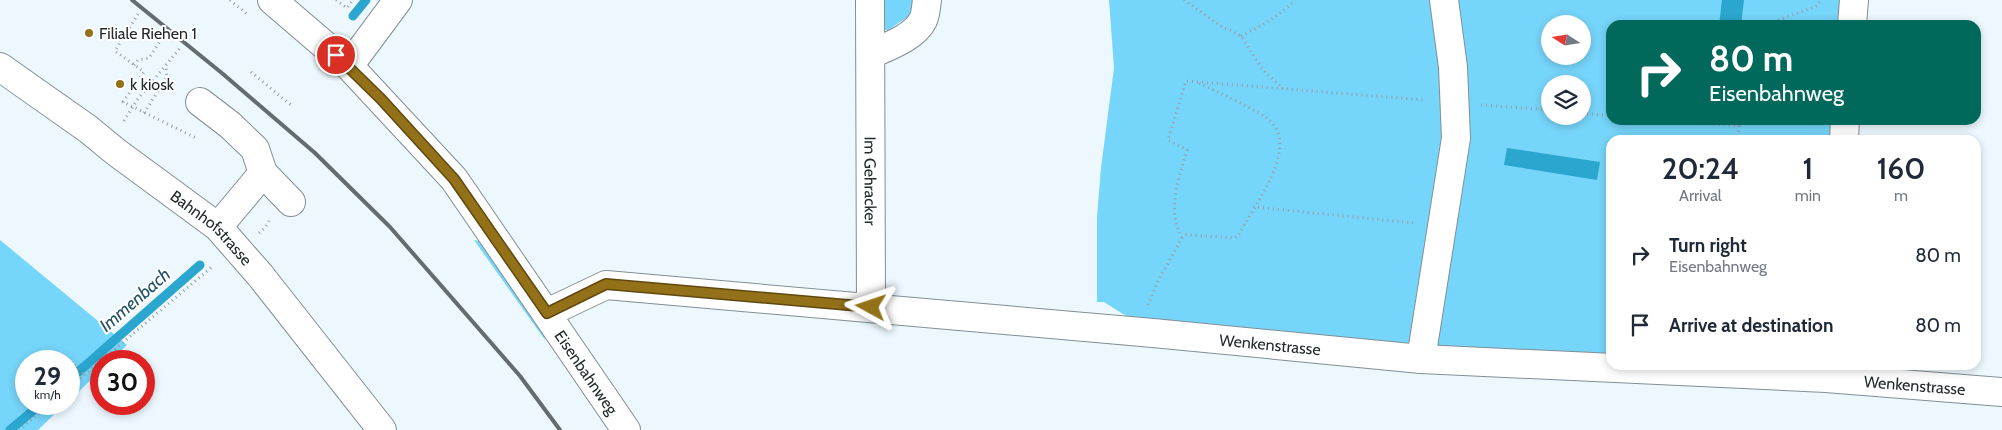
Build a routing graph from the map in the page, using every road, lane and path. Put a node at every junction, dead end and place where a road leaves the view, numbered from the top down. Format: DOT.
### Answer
graph roads {
  1 [pos="272,0"];
  2 [pos="336,0"];
  3 [pos="353,0"];
  4 [pos="398,0"];
  5 [pos="870,0"];
  6 [pos="926,0"];
  7 [pos="1184,0"];
  8 [pos="1295,0"];
  9 [pos="1444,0"];
  10 [pos="1822,0"];
  11 [pos="1854,0"];
  12 [pos="138,14"];
  13 [pos="1778,20"];
  14 [pos="1852,20"];
  15 [pos="164,35"];
  16 [pos="1241,36"];
  17 [pos="180,48"];
  18 [pos="870,54"];
  19 [pos="134,65"];
  20 [pos="166,66"];
  21 [pos="348,66"];
  22 [pos="0,67"];
  23 [pos="251,72"];
  24 [pos="1195,82"];
  25 [pos="1284,89"];
  26 [pos="200,102"];
  27 [pos="1455,102"];
  28 [pos="292,106"];
  29 [pos="132,108"];
  30 [pos="1541,109"];
  31 [pos="144,113"];
  32 [pos="1591,114"];
  33 [pos="1606,115"];
  34 [pos="163,122"];
  35 [pos="122,124"];
  36 [pos="1726,125"];
  37 [pos="1737,135"];
  38 [pos="263,173"];
  39 [pos="291,202"];
  40 [pos="1254,208"];
  41 [pos="1442,226"];
  42 [pos="218,227"];
  43 [pos="1182,238"];
  44 [pos="214,265"];
  45 [pos="871,307"];
  46 [pos="547,313"];
  47 [pos="1137,331"];
  48 [pos="1421,359"];
  49 [pos="1606,364"];
  50 [pos="1792,370"];
  51 [pos="80,371"];
  52 [pos="1826,371"];
  53 [pos="83,374"];
  54 [pos="80,377"];
  55 [pos="2002,392"];
  56 [pos="37,415"];
  57 [pos="19,430"];
  58 [pos="382,430"];
  59 [pos="626,430"];
  1 -- 21 [label="street, Eisenbahnweg"];
  2 -- 3 [label="path"];
  4 -- 21 [label="street"];
  5 -- 18 [label="street, Im Gehracker"];
  6 -- 18 [label="street"];
  7 -- 16 [label="path"];
  8 -- 16 [label="path"];
  9 -- 27 [label="street"];
  10 -- 13 [label="path"];
  11 -- 14 [label="street"];
  12 -- 19 [label="path"];
  15 -- 19 [label="path"];
  16 -- 25 [label="path"];
  17 -- 20 [label="path"];
  18 -- 45 [label="street, Im Gehracker"];
  19 -- 29 [label="path"];
  20 -- 29 [label="path"];
  20 -- 31 [label="path"];
  21 -- 46 [label="street, Eisenbahnweg"];
  22 -- 42 [label="street, Bahnhofstrasse"];
  23 -- 28 [label="path"];
  24 -- 25 [label="path"];
  24 -- 40 [label="path"];
  24 -- 43 [label="path"];
  25 -- 27 [label="path"];
  26 -- 38 [label="street"];
  27 -- 30 [label="path"];
  27 -- 41 [label="street"];
  29 -- 31 [label="path"];
  29 -- 35 [label="path"];
  31 -- 34 [label="path"];
  32 -- 33 [label="path"];
  36 -- 37 [label="path"];
  38 -- 39 [label="street"];
  38 -- 42 [label="street"];
  40 -- 41 [label="path"];
  40 -- 43 [label="path"];
  41 -- 48 [label="street"];
  42 -- 58 [label="street, Bahnhofstrasse"];
  43 -- 47 [label="path"];
  44 -- 53 [label="path"];
  45 -- 46 [label="street, Wenkenstrasse"];
  45 -- 47 [label="street, Wenkenstrasse"];
  46 -- 59 [label="street, Eisenbahnweg"];
  47 -- 48 [label="street, Wenkenstrasse"];
  48 -- 49 [label="street, Wenkenstrasse"];
  50 -- 52 [label="street, Wenkenstrasse"];
  51 -- 53 [label="path"];
  52 -- 55 [label="street, Wenkenstrasse"];
  53 -- 54 [label="path"];
  56 -- 57 [label="path"];
}
